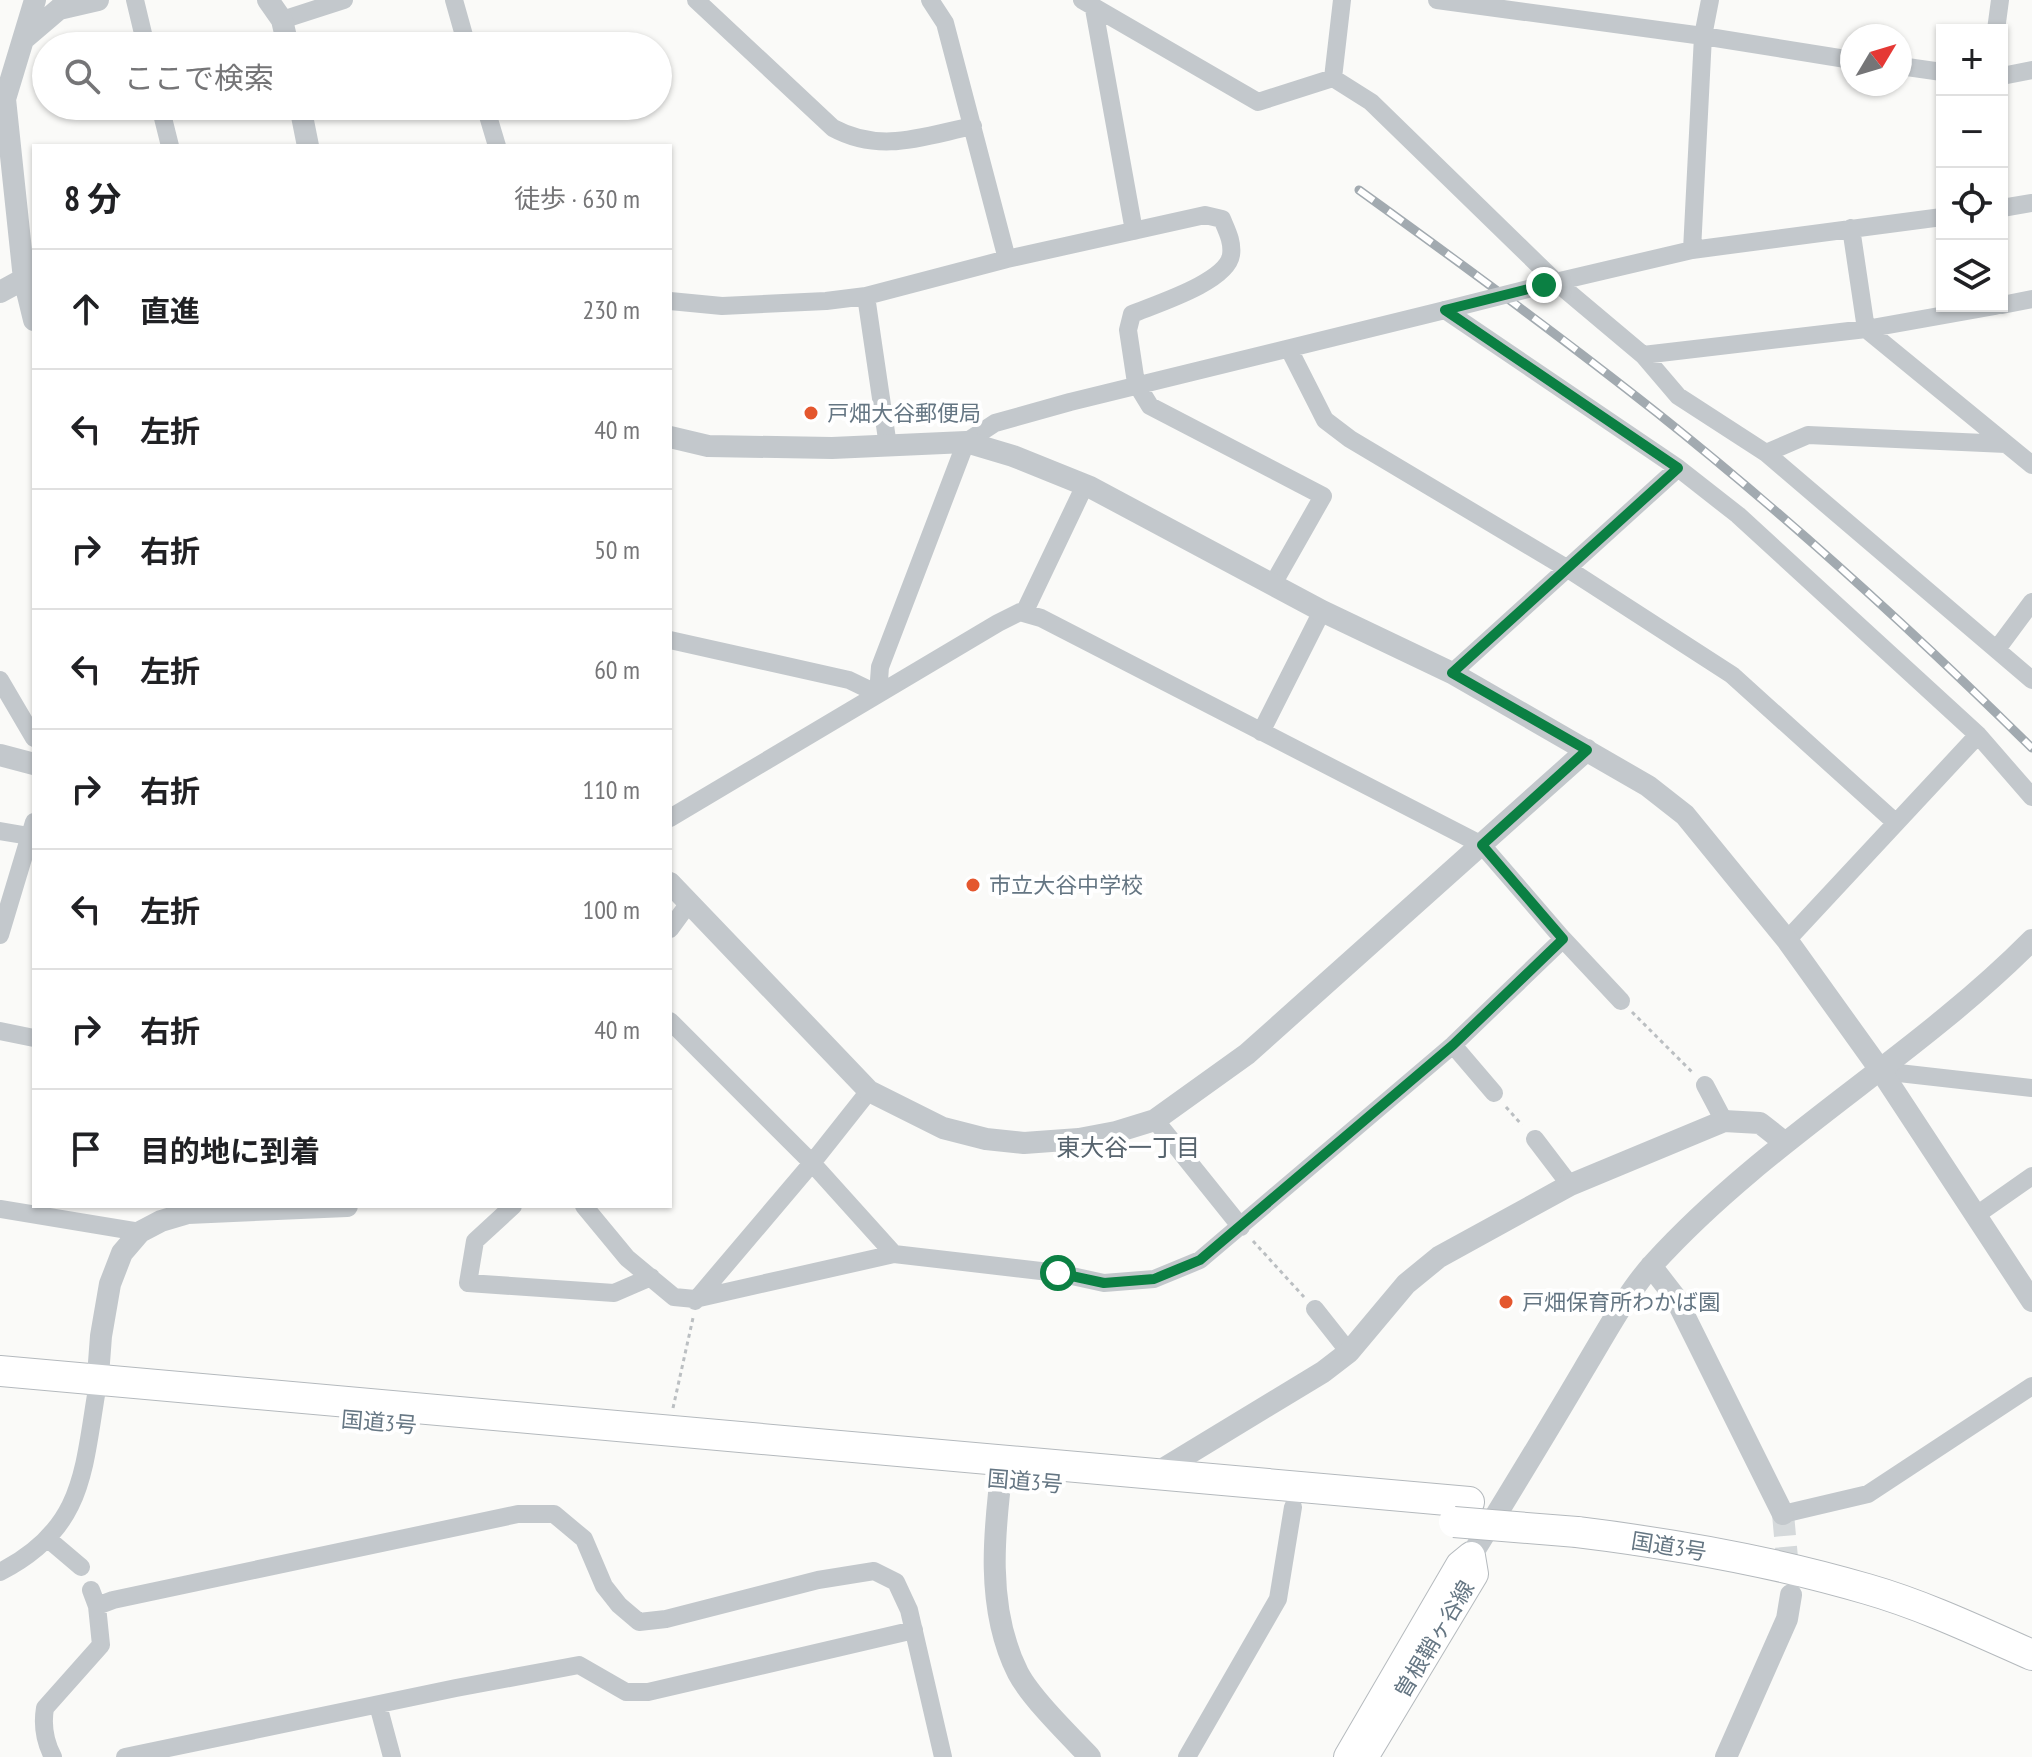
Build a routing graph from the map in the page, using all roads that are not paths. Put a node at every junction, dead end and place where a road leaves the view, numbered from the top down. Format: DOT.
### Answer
graph roads {
  1 [pos="35,0"];
  2 [pos="98,0"];
  3 [pos="135,0"];
  4 [pos="268,0"];
  5 [pos="344,0"];
  6 [pos="454,0"];
  7 [pos="696,0"];
  8 [pos="930,0"];
  9 [pos="1342,0"];
  10 [pos="1437,0"];
  11 [pos="1710,0"];
  12 [pos="2000,0"];
  13 [pos="1088,4"];
  14 [pos="282,20"];
  15 [pos="1997,24"];
  16 [pos="32,32"];
  17 [pos="32,32"];
  18 [pos="143,32"];
  19 [pos="285,32"];
  20 [pos="463,32"];
  21 [pos="1703,36"];
  22 [pos="25,38"];
  23 [pos="7,57"];
  24 [pos="1840,58"];
  25 [pos="1912,68"];
  26 [pos="2032,70"];
  27 [pos="1936,71"];
  28 [pos="2008,75"];
  29 [pos="1333,78"];
  30 [pos="164,120"];
  31 [pos="303,120"];
  32 [pos="489,120"];
  33 [pos="973,126"];
  34 [pos="170,144"];
  35 [pos="308,144"];
  36 [pos="496,144"];
  37 [pos="2032,203"];
  38 [pos="2008,207"];
  39 [pos="1936,218"];
  40 [pos="1851,228"];
  41 [pos="1134,231"];
  42 [pos="1692,250"];
  43 [pos="1007,259"];
  44 [pos="29,279"];
  45 [pos="1549,283"];
  46 [pos="0,292"];
  47 [pos="866,296"];
  48 [pos="2032,299"];
  49 [pos="672,301"];
  50 [pos="32,304"];
  51 [pos="2008,304"];
  52 [pos="1445,310"];
  53 [pos="1961,312"];
  54 [pos="1866,329"];
  55 [pos="1289,349"];
  56 [pos="1643,355"];
  57 [pos="1136,383"];
  58 [pos="672,437"];
  59 [pos="966,442"];
  60 [pos="2006,444"];
  61 [pos="888,446"];
  62 [pos="1766,453"];
  63 [pos="2032,465"];
  64 [pos="1678,468"];
  65 [pos="1085,485"];
  66 [pos="1568,569"];
  67 [pos="1273,584"];
  68 [pos="2032,602"];
  69 [pos="1322,611"];
  70 [pos="1024,613"];
  71 [pos="672,640"];
  72 [pos="1997,649"];
  73 [pos="1452,673"];
  74 [pos="0,680"];
  75 [pos="2032,680"];
  76 [pos="878,694"];
  77 [pos="1261,732"];
  78 [pos="32,735"];
  79 [pos="1978,735"];
  80 [pos="1587,750"];
  81 [pos="0,755"];
  82 [pos="32,763"];
  83 [pos="2032,797"];
  84 [pos="672,817"];
  85 [pos="1895,822"];
  86 [pos="32,829"];
  87 [pos="0,831"];
  88 [pos="1482,845"];
  89 [pos="28,868"];
  90 [pos="672,885"];
  91 [pos="689,903"];
  92 [pos="672,926"];
  93 [pos="0,935"];
  94 [pos="1563,939"];
  95 [pos="1787,940"];
  96 [pos="2032,940"];
  97 [pos="1621,1001"];
  98 [pos="672,1023"];
  99 [pos="0,1031"];
  100 [pos="32,1038"];
  101 [pos="1453,1045"];
  102 [pos="1881,1071"];
  103 [pos="1705,1085"];
  104 [pos="2032,1088"];
  105 [pos="869,1091"];
  106 [pos="1494,1093"];
  107 [pos="1155,1120"];
  108 [pos="1724,1121"];
  109 [pos="1535,1139"];
  110 [pos="1784,1142"];
  111 [pos="812,1163"];
  112 [pos="2032,1176"];
  113 [pos="1570,1185"];
  114 [pos="302,1208"];
  115 [pos="511,1208"];
  116 [pos="586,1208"];
  117 [pos="0,1209"];
  118 [pos="1975,1216"];
  119 [pos="1241,1227"];
  120 [pos="140,1232"];
  121 [pos="894,1254"];
  122 [pos="1651,1266"];
  123 [pos="651,1277"];
  124 [pos="2032,1301"];
  125 [pos="695,1303"];
  126 [pos="1315,1309"];
  127 [pos="1349,1352"];
  128 [pos="0,1371"];
  129 [pos="2032,1386"];
  130 [pos="0,1389"];
  131 [pos="96,1389"];
  132 [pos="1001,1469"];
  133 [pos="1155,1474"];
  134 [pos="1293,1507"];
  135 [pos="1461,1512"];
  136 [pos="1783,1514"];
  137 [pos="1582,1523"];
  138 [pos="48,1539"];
  139 [pos="1471,1556"];
  140 [pos="81,1567"];
  141 [pos="0,1572"];
  142 [pos="1791,1595"];
  143 [pos="914,1630"];
  144 [pos="2032,1635"];
  145 [pos="2032,1655"];
  146 [pos="378,1705"];
  147 [pos="53,1757"];
  148 [pos="125,1757"];
  149 [pos="392,1757"];
  150 [pos="943,1757"];
  151 [pos="1090,1757"];
  152 [pos="1187,1757"];
  153 [pos="1348,1757"];
  154 [pos="1364,1757"];
  155 [pos="1726,1757"];
  1 -- 22 [label="street"];
  2 -- 17 [label="street"];
  3 -- 18 [label="street"];
  4 -- 14 [label="street"];
  5 -- 14 [label="street"];
  6 -- 20 [label="street"];
  7 -- 33 [label="street"];
  8 -- 33 [label="street"];
  9 -- 29 [label="street"];
  10 -- 21 [label="street"];
  11 -- 21 [label="street"];
  12 -- 15 [label="street"];
  13 -- 29 [label="street"];
  13 -- 41 [label="street"];
  14 -- 19 [label="street"];
  16 -- 22 [label="street"];
  21 -- 24 [label="street"];
  21 -- 42 [label="street"];
  22 -- 23 [label="street"];
  23 -- 44 [label="street"];
  25 -- 27 [label="street"];
  26 -- 28 [label="street"];
  29 -- 45 [label="street"];
  30 -- 34 [label="street"];
  31 -- 35 [label="street"];
  32 -- 36 [label="street"];
  33 -- 43 [label="street"];
  37 -- 38 [label="street"];
  39 -- 40 [label="street"];
  40 -- 42 [label="street"];
  40 -- 54 [label="street"];
  41 -- 43 [label="street"];
  41 -- 57 [label="street"];
  42 -- 45 [label="street"];
  43 -- 47 [label="street"];
  44 -- 46 [label="street"];
  44 -- 50 [label="street"];
  45 -- 52 [label="street, bridge"];
  45 -- 56 [label="street"];
  47 -- 49 [label="street"];
  47 -- 61 [label="street"];
  48 -- 51 [label="street"];
  52 -- 55 [label="street"];
  52 -- 64 [label="street"];
  53 -- 54 [label="street"];
  54 -- 56 [label="street"];
  54 -- 60 [label="street"];
  55 -- 57 [label="street"];
  55 -- 66 [label="street"];
  56 -- 62 [label="street"];
  57 -- 59 [label="street"];
  57 -- 67 [label="street"];
  58 -- 61 [label="street"];
  59 -- 61 [label="street"];
  59 -- 65 [label="street"];
  59 -- 76 [label="street"];
  60 -- 62 [label="street"];
  60 -- 63 [label="street"];
  62 -- 72 [label="street"];
  64 -- 66 [label="street"];
  64 -- 79 [label="street"];
  65 -- 67 [label="street"];
  65 -- 70 [label="street"];
  66 -- 73 [label="street"];
  66 -- 85 [label="street"];
  67 -- 69 [label="street"];
  68 -- 72 [label="street"];
  69 -- 73 [label="street"];
  69 -- 77 [label="street"];
  70 -- 76 [label="street"];
  70 -- 77 [label="street"];
  71 -- 76 [label="street"];
  72 -- 75 [label="street"];
  73 -- 80 [label="street"];
  74 -- 78 [label="street"];
  76 -- 84 [label="street"];
  77 -- 88 [label="street"];
  79 -- 83 [label="street"];
  79 -- 85 [label="street"];
  80 -- 88 [label="street"];
  80 -- 95 [label="street"];
  81 -- 82 [label="street"];
  85 -- 95 [label="street"];
  86 -- 87 [label="street"];
  86 -- 89 [label="street"];
  88 -- 94 [label="street"];
  88 -- 107 [label="street"];
  89 -- 93 [label="street"];
  90 -- 91 [label="street"];
  91 -- 92 [label="street"];
  91 -- 105 [label="street"];
  94 -- 97 [label="street"];
  94 -- 101 [label="street"];
  95 -- 102 [label="street"];
  96 -- 102 [label="street"];
  98 -- 111 [label="street"];
  99 -- 100 [label="street"];
  101 -- 106 [label="street"];
  101 -- 119 [label="street"];
  102 -- 104 [label="street"];
  102 -- 110 [label="street"];
  102 -- 118 [label="street"];
  103 -- 108 [label="street"];
  105 -- 107 [label="street"];
  105 -- 111 [label="street"];
  107 -- 119 [label="street"];
  108 -- 110 [label="street"];
  108 -- 113 [label="street"];
  109 -- 113 [label="street"];
  110 -- 122 [label="street"];
  111 -- 121 [label="street"];
  111 -- 125 [label="street"];
  112 -- 118 [label="street"];
  113 -- 127 [label="street"];
  114 -- 120 [label="street"];
  115 -- 123 [label="street"];
  116 -- 123 [label="street"];
  117 -- 120 [label="street"];
  118 -- 124 [label="street"];
  119 -- 121 [label="street"];
  120 -- 131 [label="street"];
  121 -- 125 [label="street"];
  122 -- 136 [label="street"];
  122 -- 139 [label="street"];
  123 -- 125 [label="street"];
  126 -- 127 [label="street"];
  127 -- 133 [label="street"];
  128 -- 131 [label="highway, 国道3号"];
  129 -- 136 [label="street"];
  130 -- 131 [label="highway, 国道3号"];
  131 -- 132 [label="highway, 国道3号"];
  131 -- 138 [label="street"];
  132 -- 133 [label="highway, 国道3号"];
  132 -- 134 [label="highway, 国道3号"];
  132 -- 151 [label="street"];
  133 -- 135 [label="highway, 国道3号"];
  134 -- 135 [label="highway, 国道3号"];
  134 -- 152 [label="street"];
  135 -- 137 [label="highway, 国道3号, bridge"];
  137 -- 144 [label="highway, 国道3号"];
  137 -- 145 [label="highway, 国道3号"];
  138 -- 140 [label="street"];
  138 -- 141 [label="street"];
  139 -- 153 [label="main road, 曽根鞘ヶ谷線"];
  139 -- 154 [label="main road, 曽根鞘ヶ谷線"];
  142 -- 155 [label="street"];
  143 -- 146 [label="street"];
  143 -- 147 [label="street"];
  143 -- 150 [label="street"];
  146 -- 148 [label="street"];
  146 -- 149 [label="street"];
}
